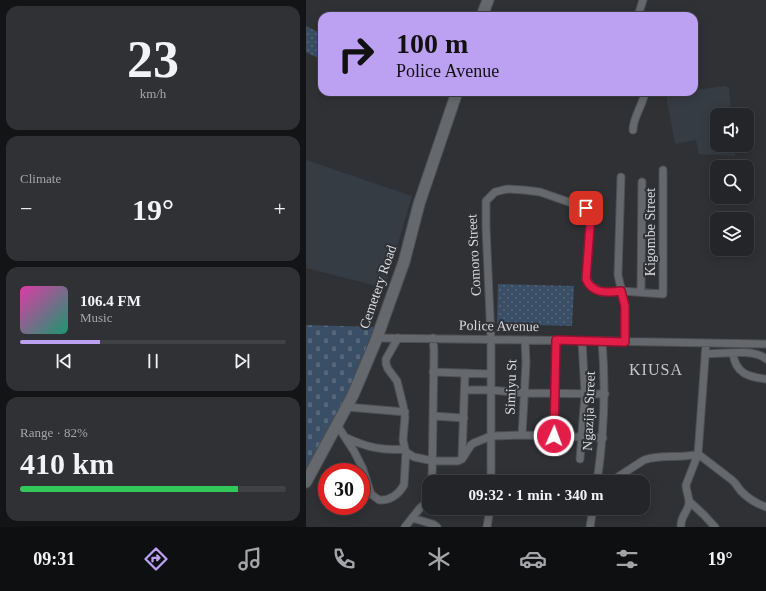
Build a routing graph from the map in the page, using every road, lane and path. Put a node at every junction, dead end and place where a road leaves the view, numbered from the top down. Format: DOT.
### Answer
graph roads {
  1 [pos="488,0"];
  2 [pos="643,0"];
  3 [pos="484,12"];
  4 [pos="639,12"];
  5 [pos="455,96"];
  6 [pos="644,96"];
  7 [pos="633,130"];
  8 [pos="663,170"];
  9 [pos="621,177"];
  10 [pos="642,182"];
  11 [pos="621,291"];
  12 [pos="641,292"];
  13 [pos="376,338"];
  14 [pos="398,338"];
  15 [pos="433,338"];
  16 [pos="491,339"];
  17 [pos="525,340"];
  18 [pos="556,340"];
  19 [pos="582,340"];
  20 [pos="602,341"];
  21 [pos="625,342"];
  22 [pos="706,344"];
  23 [pos="766,344"];
  24 [pos="732,353"];
  25 [pos="705,354"];
  26 [pos="766,359"];
  27 [pos="434,372"];
  28 [pos="465,373"];
  29 [pos="491,374"];
  30 [pos="766,379"];
  31 [pos="465,390"];
  32 [pos="491,390"];
  33 [pos="524,393"];
  34 [pos="555,393"];
  35 [pos="585,394"];
  36 [pos="604,394"];
  37 [pos="347,407"];
  38 [pos="404,412"];
  39 [pos="433,416"];
  40 [pos="464,418"];
  41 [pos="337,425"];
  42 [pos="522,435"];
  43 [pos="491,436"];
  44 [pos="554,436"];
  45 [pos="582,437"];
  46 [pos="346,438"];
  47 [pos="603,438"];
  48 [pos="405,450"];
  49 [pos="698,454"];
  50 [pos="462,459"];
  51 [pos="580,459"];
  52 [pos="433,461"];
  53 [pos="432,475"];
  54 [pos="491,475"];
  55 [pos="599,475"];
  56 [pos="621,475"];
  57 [pos="306,482"];
  58 [pos="689,501"];
  59 [pos="422,507"];
  60 [pos="766,507"];
  61 [pos="489,515"];
  62 [pos="592,515"];
  63 [pos="412,518"];
  64 [pos="404,527"];
  65 [pos="437,527"];
  66 [pos="487,527"];
  67 [pos="590,527"];
  68 [pos="681,527"];
  69 [pos="714,527"];
  1 -- 3 [label="main road"];
  2 -- 4 [label="street"];
  5 -- 13 [label="main road, Cemetery Road"];
  6 -- 7 [label="street"];
  8 -- 12 [label="street, Kigombe Street"];
  9 -- 11 [label="street"];
  10 -- 12 [label="street"];
  11 -- 12 [label="street"];
  11 -- 16 [label="street, Comoro Street"];
  11 -- 21 [label="street"];
  13 -- 14 [label="street, Police Avenue"];
  13 -- 37 [label="main road, Cemetery Road"];
  14 -- 15 [label="street, Police Avenue"];
  14 -- 38 [label="street"];
  15 -- 16 [label="street, Police Avenue"];
  15 -- 27 [label="street"];
  16 -- 17 [label="street, Police Avenue"];
  16 -- 29 [label="street, Comoro Street"];
  17 -- 18 [label="street, Police Avenue"];
  17 -- 33 [label="street, Simiyu St"];
  18 -- 19 [label="street, Police Avenue"];
  18 -- 34 [label="street"];
  19 -- 20 [label="street, Police Avenue"];
  19 -- 35 [label="street"];
  20 -- 21 [label="street, Police Avenue"];
  20 -- 36 [label="street, Ngazija Street"];
  21 -- 22 [label="street, Police Avenue"];
  22 -- 23 [label="street, Police Avenue"];
  22 -- 25 [label="street"];
  24 -- 25 [label="street"];
  24 -- 26 [label="street"];
  24 -- 30 [label="street"];
  25 -- 49 [label="street"];
  27 -- 28 [label="street"];
  27 -- 39 [label="street"];
  28 -- 29 [label="street"];
  28 -- 31 [label="street"];
  29 -- 32 [label="street, Comoro Street"];
  31 -- 32 [label="street"];
  31 -- 40 [label="street"];
  32 -- 33 [label="street"];
  32 -- 43 [label="street, Comoro Street"];
  33 -- 34 [label="street"];
  33 -- 42 [label="street, Simiyu St"];
  34 -- 35 [label="street"];
  34 -- 44 [label="street"];
  35 -- 36 [label="street"];
  35 -- 45 [label="street"];
  36 -- 47 [label="street, Ngazija Street"];
  37 -- 38 [label="street"];
  37 -- 41 [label="main road, Cemetery Road"];
  38 -- 48 [label="street"];
  39 -- 40 [label="street"];
  39 -- 52 [label="street"];
  40 -- 50 [label="street"];
  41 -- 46 [label="street"];
  41 -- 57 [label="main road, Cemetery Road"];
  42 -- 43 [label="street"];
  42 -- 44 [label="street"];
  43 -- 50 [label="street"];
  43 -- 54 [label="street, Comoro Street"];
  44 -- 45 [label="street"];
  45 -- 47 [label="street"];
  45 -- 51 [label="street"];
  46 -- 48 [label="street"];
  46 -- 48 [label="street"];
  47 -- 55 [label="street, Ngazija Street"];
  48 -- 52 [label="street"];
  49 -- 56 [label="street"];
  49 -- 58 [label="street"];
  49 -- 60 [label="street"];
  50 -- 52 [label="street"];
  52 -- 53 [label="street"];
  58 -- 68 [label="street"];
  58 -- 69 [label="street"];
  59 -- 63 [label="street"];
  61 -- 66 [label="street"];
  62 -- 67 [label="street"];
  63 -- 64 [label="street"];
  63 -- 65 [label="street"];
}
